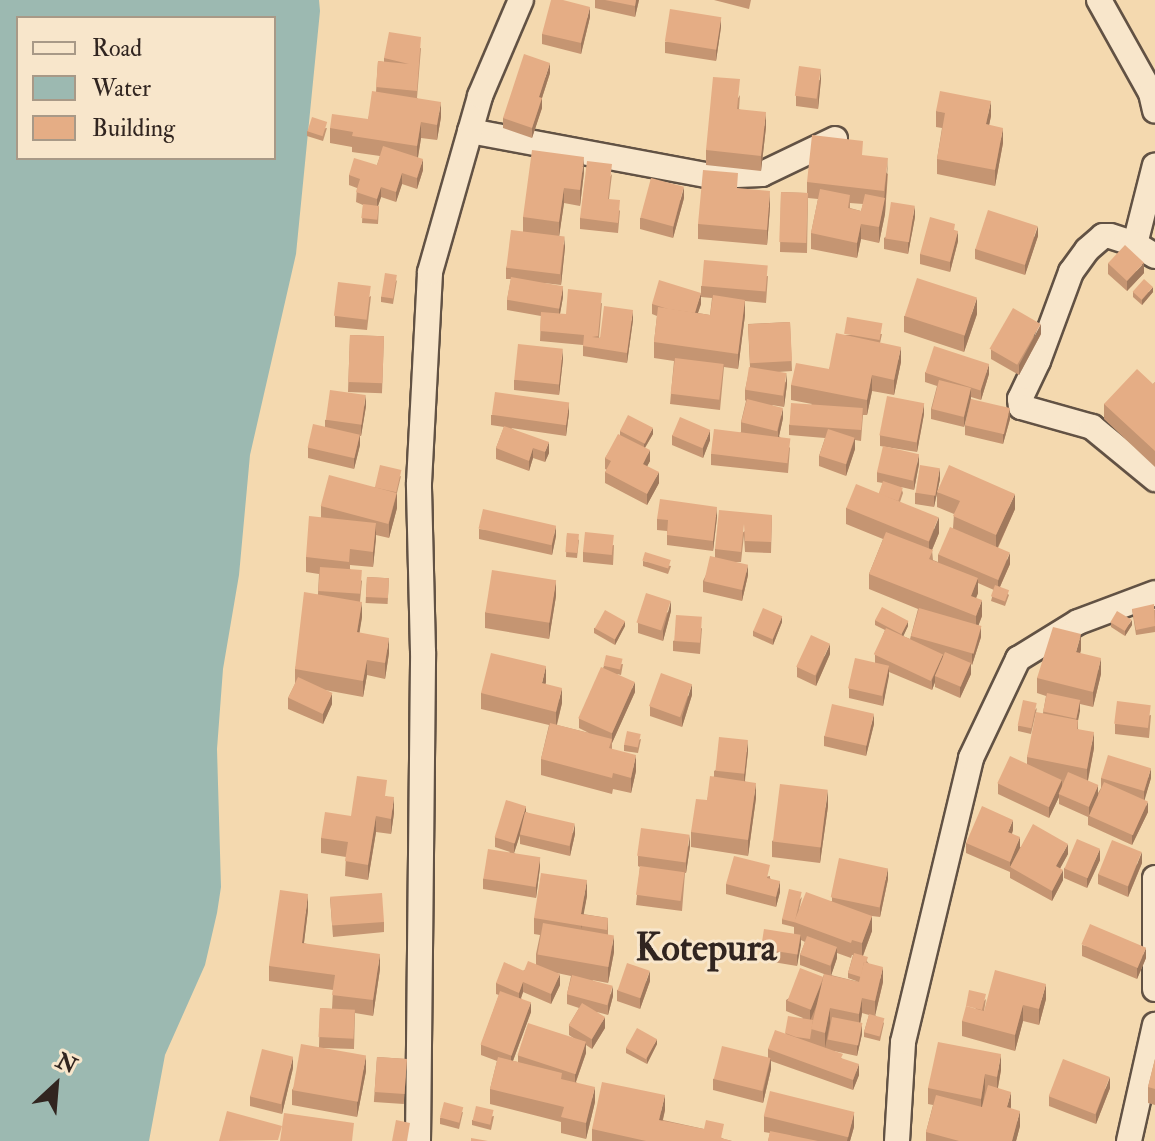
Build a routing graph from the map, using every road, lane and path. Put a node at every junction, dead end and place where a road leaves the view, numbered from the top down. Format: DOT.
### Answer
graph roads {
  1 [pos="521,0"];
  2 [pos="1099,0"];
  3 [pos="1155,111"];
  4 [pos="470,131"];
  5 [pos="835,139"];
  6 [pos="1155,165"];
  7 [pos="1145,250"];
  8 [pos="1155,479"];
  9 [pos="1155,593"];
  10 [pos="1155,878"];
  11 [pos="1155,989"];
  12 [pos="1155,1025"];
  13 [pos="426,1140"];
  14 [pos="897,1141"];
  15 [pos="1129,1141"];
  1 -- 4 [label="street"];
  2 -- 3 [label="street"];
  4 -- 5 [label="street"];
  4 -- 13 [label="street"];
  6 -- 7 [label="street"];
  7 -- 8 [label="street"];
  9 -- 14 [label="street"];
  10 -- 11 [label="street"];
  12 -- 15 [label="street"];
}
